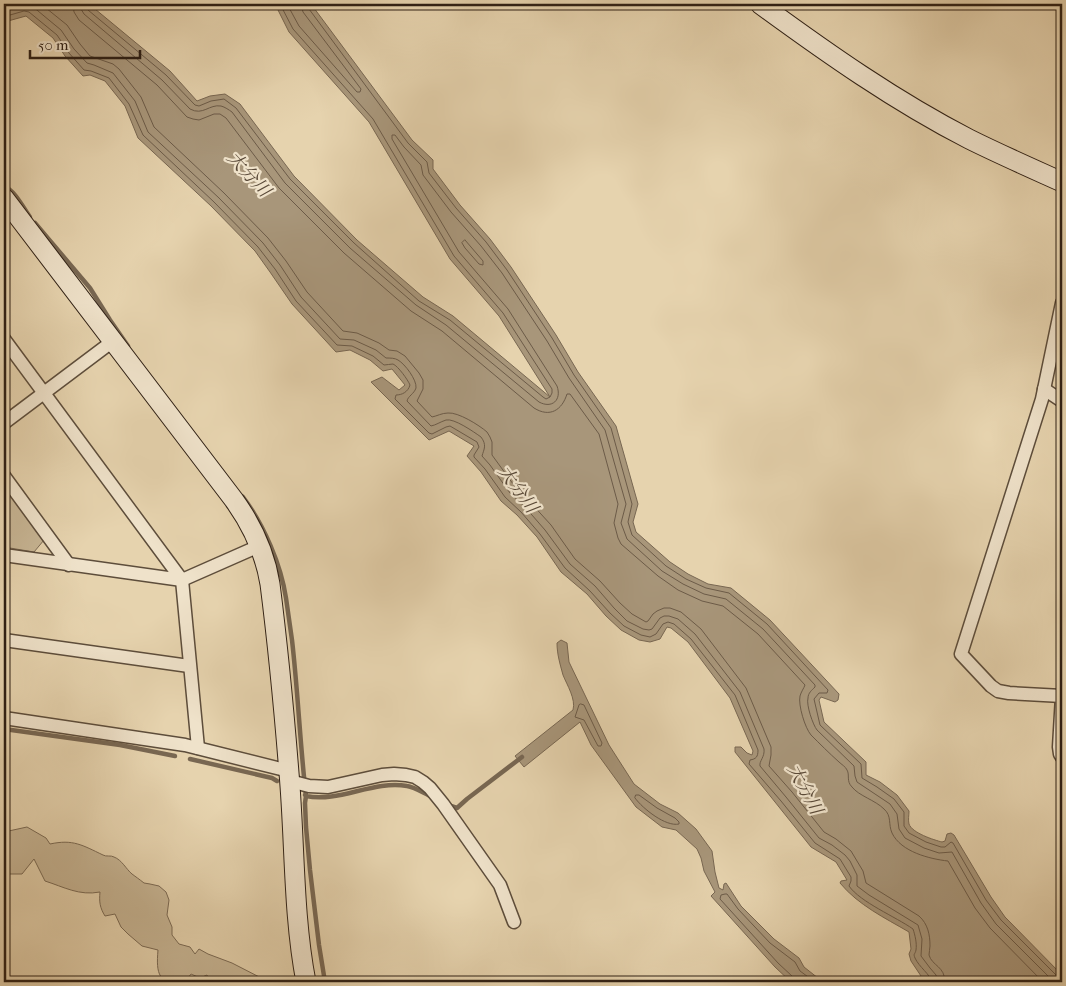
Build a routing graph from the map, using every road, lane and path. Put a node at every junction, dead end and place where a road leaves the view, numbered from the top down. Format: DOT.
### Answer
graph roads {
  1 [pos="760,4"];
  2 [pos="1062,182"];
  3 [pos="4,198"];
  4 [pos="1062,303"];
  5 [pos="4,339"];
  6 [pos="113,341"];
  7 [pos="1044,389"];
  8 [pos="44,393"];
  9 [pos="1062,401"];
  10 [pos="4,423"];
  11 [pos="4,476"];
  12 [pos="259,546"];
  13 [pos="4,555"];
  14 [pos="69,565"];
  15 [pos="182,580"];
  16 [pos="4,640"];
  17 [pos="189,666"];
  18 [pos="1062,696"];
  19 [pos="4,718"];
  20 [pos="198,748"];
  21 [pos="1062,757"];
  22 [pos="289,776"];
  23 [pos="514,922"];
  24 [pos="306,982"];
  1 -- 2 [label="street"];
  3 -- 6 [label="street"];
  4 -- 7 [label="street"];
  5 -- 8 [label="street"];
  6 -- 8 [label="street"];
  6 -- 12 [label="street"];
  7 -- 9 [label="street"];
  7 -- 18 [label="street"];
  8 -- 10 [label="street"];
  8 -- 15 [label="street"];
  11 -- 14 [label="street"];
  12 -- 15 [label="street"];
  12 -- 22 [label="street"];
  13 -- 14 [label="street"];
  14 -- 15 [label="street"];
  15 -- 17 [label="street"];
  16 -- 17 [label="street"];
  17 -- 20 [label="street"];
  18 -- 21 [label="street"];
  19 -- 20 [label="street"];
  20 -- 22 [label="street"];
  22 -- 23 [label="street"];
  22 -- 24 [label="street"];
}
